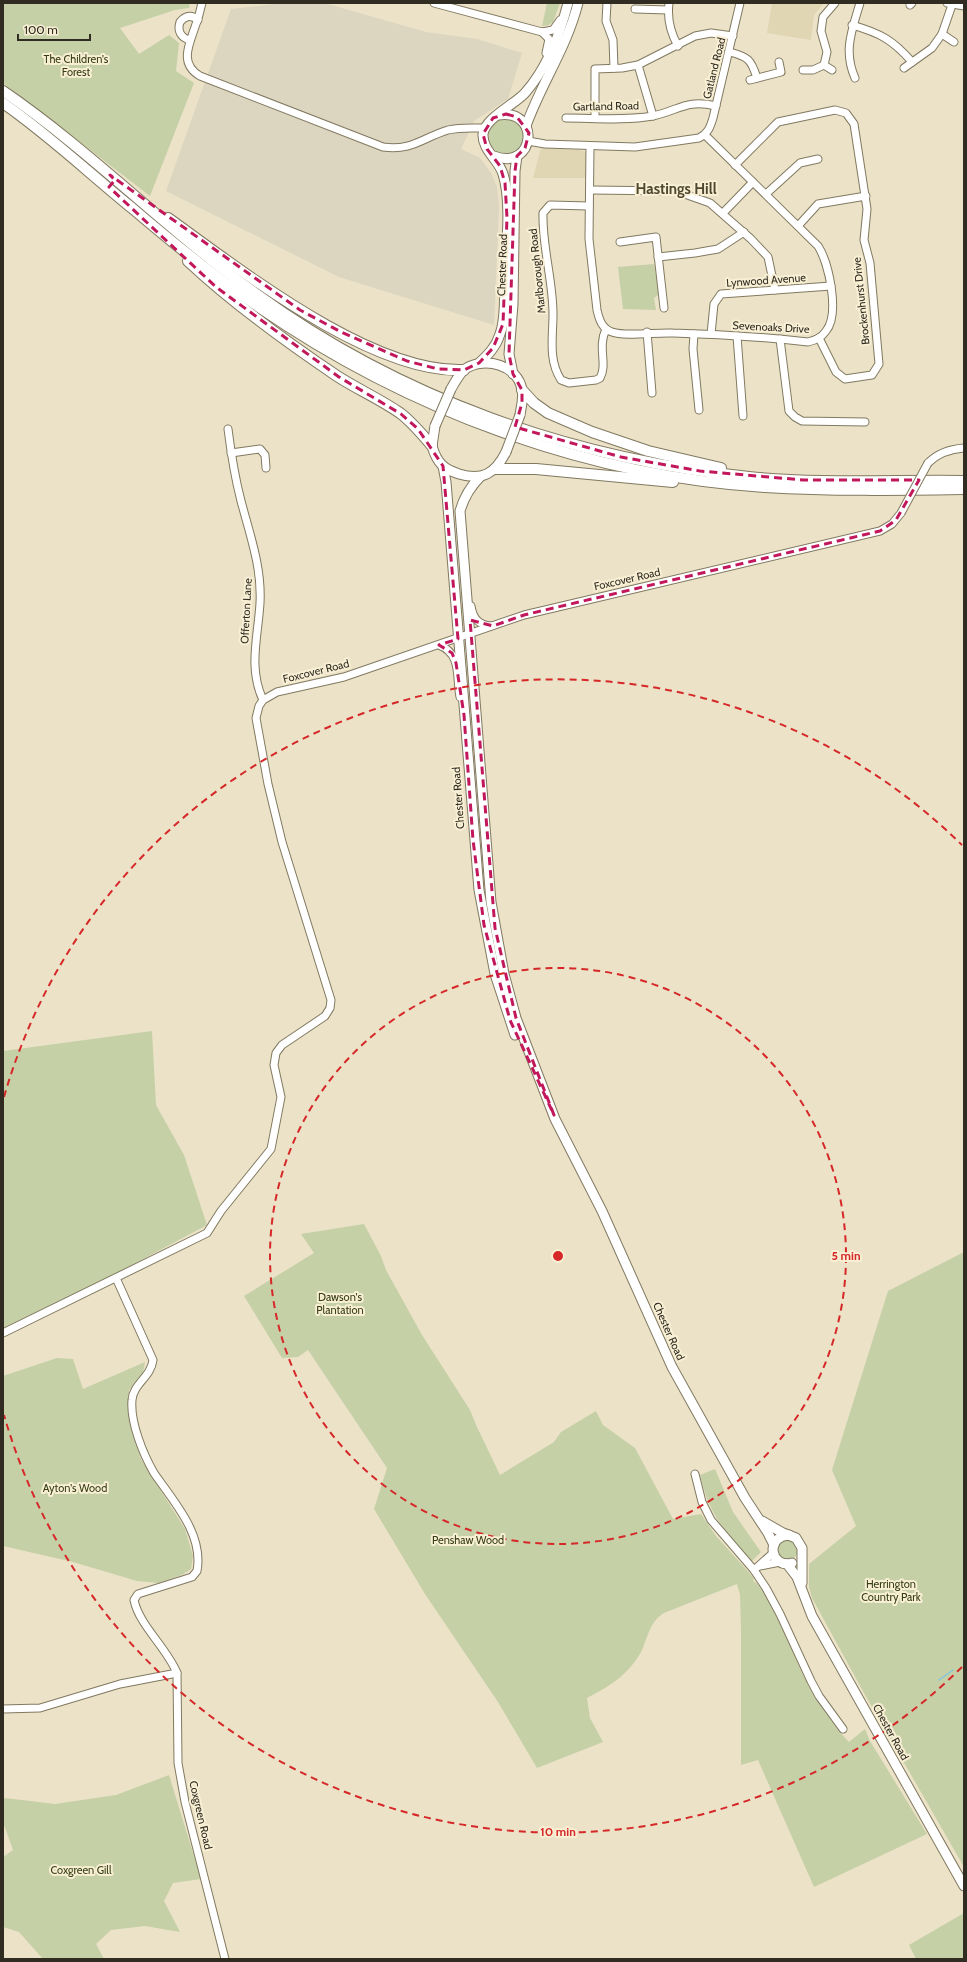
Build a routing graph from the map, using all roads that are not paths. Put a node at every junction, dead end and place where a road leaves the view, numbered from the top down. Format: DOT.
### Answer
graph roads {
  1 [pos="202,3"];
  2 [pos="434,3"];
  3 [pos="578,3"];
  4 [pos="607,3"];
  5 [pos="740,3"];
  6 [pos="835,3"];
  7 [pos="443,4"];
  8 [pos="858,4"];
  9 [pos="949,4"];
  10 [pos="668,6"];
  11 [pos="964,6"];
  12 [pos="567,7"];
  13 [pos="635,9"];
  14 [pos="198,20"];
  15 [pos="852,25"];
  16 [pos="542,32"];
  17 [pos="942,34"];
  18 [pos="733,36"];
  19 [pos="190,40"];
  20 [pos="954,42"];
  21 [pos="678,46"];
  22 [pos="730,52"];
  23 [pos="779,62"];
  24 [pos="912,62"];
  25 [pos="638,65"];
  26 [pos="824,65"];
  27 [pos="614,68"];
  28 [pos="904,68"];
  29 [pos="802,70"];
  30 [pos="832,70"];
  31 [pos="541,71"];
  32 [pos="855,78"];
  33 [pos="3,91"];
  34 [pos="3,103"];
  35 [pos="716,106"];
  36 [pos="498,115"];
  37 [pos="653,116"];
  38 [pos="566,118"];
  39 [pos="595,118"];
  40 [pos="526,126"];
  41 [pos="484,128"];
  42 [pos="704,135"];
  43 [pos="528,140"];
  44 [pos="590,146"];
  45 [pos="494,156"];
  46 [pos="517,156"];
  47 [pos="818,158"];
  48 [pos="735,165"];
  49 [pos="110,175"];
  50 [pos="752,182"];
  51 [pos="590,190"];
  52 [pos="766,194"];
  53 [pos="866,196"];
  54 [pos="589,206"];
  55 [pos="132,209"];
  56 [pos="723,213"];
  57 [pos="798,226"];
  58 [pos="744,232"];
  59 [pos="620,242"];
  60 [pos="658,257"];
  61 [pos="831,286"];
  62 [pos="775,290"];
  63 [pos="664,308"];
  64 [pos="606,330"];
  65 [pos="647,332"];
  66 [pos="694,334"];
  67 [pos="711,334"];
  68 [pos="737,336"];
  69 [pos="819,338"];
  70 [pos="780,339"];
  71 [pos="479,363"];
  72 [pos="464,370"];
  73 [pos="513,374"];
  74 [pos="522,390"];
  75 [pos="652,393"];
  76 [pos="699,410"];
  77 [pos="743,416"];
  78 [pos="865,422"];
  79 [pos="228,429"];
  80 [pos="432,446"];
  81 [pos="964,448"];
  82 [pos="231,453"];
  83 [pos="443,466"];
  84 [pos="266,468"];
  85 [pos="494,469"];
  86 [pos="480,477"];
  87 [pos="804,480"];
  88 [pos="964,481"];
  89 [pos="765,487"];
  90 [pos="964,489"];
  91 [pos="466,576"];
  92 [pos="493,626"];
  93 [pos="471,634"];
  94 [pos="458,638"];
  95 [pos="439,646"];
  96 [pos="263,700"];
  97 [pos="464,714"];
  98 [pos="554,1115"];
  99 [pos="116,1278"];
  100 [pos="3,1333"];
  101 [pos="695,1474"];
  102 [pos="760,1519"];
  103 [pos="789,1535"];
  104 [pos="773,1549"];
  105 [pos="801,1555"];
  106 [pos="783,1563"];
  107 [pos="757,1568"];
  108 [pos="802,1589"];
  109 [pos="177,1672"];
  110 [pos="3,1709"];
  111 [pos="843,1729"];
  112 [pos="964,1886"];
  113 [pos="225,1959"];
  1 -- 14 [label="street"];
  2 -- 7 [label="street"];
  3 -- 40 [label="main road"];
  4 -- 27 [label="street"];
  5 -- 18 [label="street, Gatland Road"];
  6 -- 26 [label="street"];
  7 -- 16 [label="street"];
  8 -- 15 [label="street"];
  9 -- 11 [label="street"];
  9 -- 17 [label="street"];
  10 -- 13 [label="street"];
  10 -- 21 [label="street"];
  12 -- 16 [label="street"];
  12 -- 31 [label="main road"];
  14 -- 19 [label="street"];
  14 -- 19 [label="street"];
  15 -- 24 [label="street"];
  15 -- 32 [label="street"];
  16 -- 31 [label="street"];
  17 -- 20 [label="street"];
  17 -- 24 [label="street"];
  18 -- 21 [label="street"];
  18 -- 22 [label="street, Gatland Road"];
  19 -- 41 [label="street"];
  21 -- 25 [label="street"];
  22 -- 23 [label="street"];
  22 -- 35 [label="street, Gatland Road"];
  24 -- 28 [label="street"];
  25 -- 27 [label="street"];
  25 -- 37 [label="street"];
  26 -- 29 [label="street"];
  26 -- 30 [label="street"];
  27 -- 39 [label="street"];
  31 -- 36 [label="main road"];
  33 -- 49 [label="highway"];
  34 -- 55 [label="highway"];
  35 -- 37 [label="street, Gartland Road"];
  35 -- 42 [label="street, Gatland Road"];
  36 -- 40 [label="main road"];
  36 -- 41 [label="main road"];
  37 -- 39 [label="street, Gartland Road"];
  38 -- 39 [label="street, Gartland Road"];
  40 -- 43 [label="main road"];
  41 -- 45 [label="main road, Chester Road"];
  42 -- 44 [label="street"];
  42 -- 48 [label="street, Sevenoaks Drive"];
  43 -- 44 [label="street"];
  43 -- 46 [label="main road, Chester Road"];
  44 -- 51 [label="street"];
  45 -- 46 [label="main road"];
  45 -- 71 [label="main road, Chester Road"];
  46 -- 73 [label="main road, Chester Road"];
  47 -- 52 [label="street"];
  48 -- 50 [label="street, Sevenoaks Drive"];
  48 -- 53 [label="street, Brockenhurst Drive"];
  49 -- 72 [label="highway"];
  49 -- 87 [label="highway"];
  50 -- 52 [label="street, Sevenoaks Drive"];
  50 -- 56 [label="street"];
  51 -- 54 [label="street"];
  51 -- 56 [label="street"];
  52 -- 57 [label="street, Sevenoaks Drive"];
  53 -- 57 [label="street"];
  53 -- 69 [label="street, Brockenhurst Drive"];
  54 -- 64 [label="street"];
  54 -- 64 [label="street, Marlborough Road"];
  55 -- 80 [label="highway"];
  55 -- 89 [label="highway"];
  56 -- 58 [label="street"];
  57 -- 61 [label="street, Sevenoaks Drive"];
  58 -- 60 [label="street"];
  58 -- 62 [label="street"];
  59 -- 60 [label="street"];
  60 -- 63 [label="street"];
  61 -- 62 [label="street, Lynwood Avenue"];
  61 -- 69 [label="street, Sevenoaks Drive"];
  62 -- 67 [label="street, Lynwood Avenue"];
  64 -- 65 [label="street, Sevenoaks Drive"];
  65 -- 66 [label="street, Sevenoaks Drive"];
  65 -- 75 [label="street"];
  66 -- 67 [label="street, Sevenoaks Drive"];
  66 -- 76 [label="street"];
  67 -- 68 [label="street, Sevenoaks Drive"];
  68 -- 70 [label="street, Sevenoaks Drive"];
  68 -- 77 [label="street"];
  69 -- 70 [label="street, Sevenoaks Drive"];
  70 -- 78 [label="street"];
  71 -- 72 [label="main road"];
  71 -- 73 [label="main road"];
  72 -- 80 [label="main road, bridge"];
  73 -- 74 [label="main road"];
  74 -- 85 [label="main road, bridge"];
  74 -- 87 [label="highway"];
  79 -- 82 [label="street, Offerton Lane"];
  80 -- 83 [label="main road"];
  81 -- 92 [label="street, Foxcover Road, bridge"];
  82 -- 84 [label="street"];
  82 -- 96 [label="street, Offerton Lane"];
  83 -- 86 [label="main road"];
  83 -- 94 [label="main road, Chester Road"];
  85 -- 86 [label="main road"];
  85 -- 89 [label="highway"];
  86 -- 91 [label="main road, Chester Road"];
  87 -- 88 [label="highway"];
  89 -- 90 [label="highway"];
  91 -- 92 [label="street"];
  91 -- 93 [label="main road, Chester Road"];
  92 -- 93 [label="street, Foxcover Road"];
  93 -- 94 [label="street, Foxcover Road"];
  93 -- 98 [label="main road, Chester Road"];
  94 -- 95 [label="street, Foxcover Road"];
  94 -- 97 [label="main road, Chester Road"];
  95 -- 96 [label="street, Foxcover Road"];
  95 -- 97 [label="street"];
  96 -- 99 [label="street"];
  97 -- 98 [label="main road, Chester Road"];
  98 -- 102 [label="main road, Chester Road"];
  99 -- 100 [label="street"];
  99 -- 109 [label="street"];
  101 -- 107 [label="street"];
  102 -- 103 [label="main road, Chester Road"];
  102 -- 104 [label="main road"];
  103 -- 104 [label="main road"];
  103 -- 105 [label="main road"];
  104 -- 106 [label="main road"];
  104 -- 107 [label="street"];
  105 -- 106 [label="main road"];
  105 -- 108 [label="main road, Chester Road"];
  106 -- 107 [label="street"];
  106 -- 108 [label="main road, Chester Road"];
  107 -- 111 [label="street"];
  108 -- 112 [label="main road, Chester Road"];
  109 -- 110 [label="street"];
  109 -- 113 [label="street, Coxgreen Road"];
}
